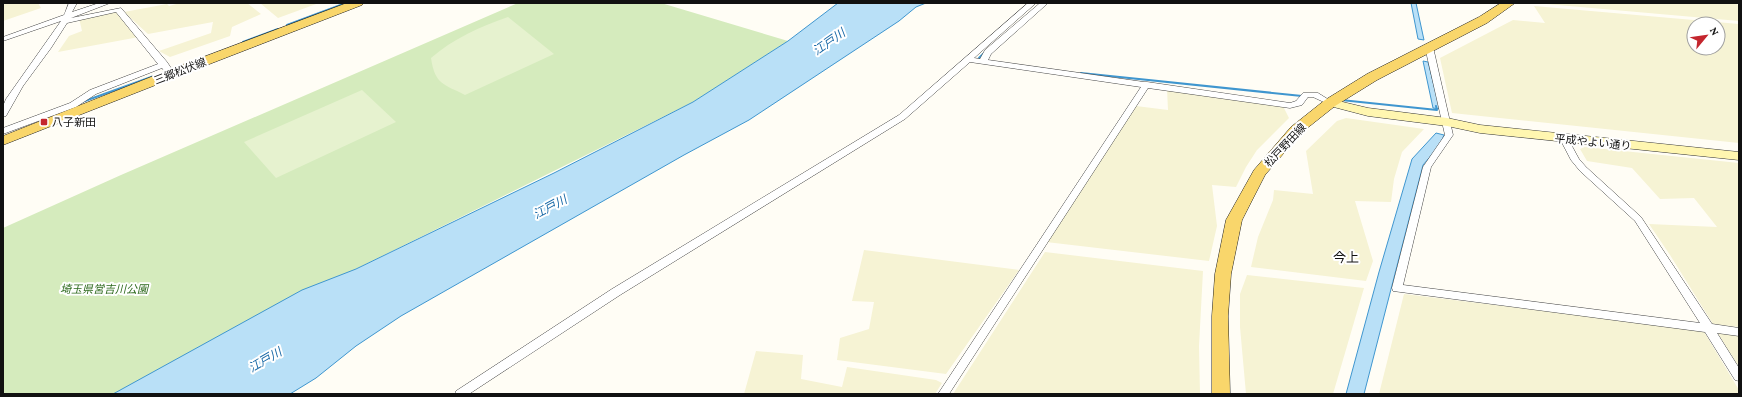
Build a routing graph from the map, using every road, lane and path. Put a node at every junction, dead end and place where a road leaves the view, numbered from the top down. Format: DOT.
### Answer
graph roads {
  1 [pos="73,3"];
  2 [pos="106,3"];
  3 [pos="358,3"];
  4 [pos="1032,3"];
  5 [pos="1044,3"];
  6 [pos="1509,3"];
  7 [pos="67,18"];
  8 [pos="3,39"];
  9 [pos="1429,47"];
  10 [pos="967,58"];
  11 [pos="984,61"];
  12 [pos="168,69"];
  13 [pos="1146,84"];
  14 [pos="1330,104"];
  15 [pos="3,114"];
  16 [pos="1447,122"];
  17 [pos="3,137"];
  18 [pos="1564,139"];
  19 [pos="1739,149"];
  20 [pos="1739,156"];
  21 [pos="1709,328"];
  22 [pos="1739,332"];
  23 [pos="1739,378"];
  24 [pos="460,394"];
  25 [pos="942,394"];
  26 [pos="1221,394"];
  1 -- 7 [label="street"];
  2 -- 7 [label="street"];
  3 -- 12 [label="main road, 三郷松伏線"];
  4 -- 10 [label="street"];
  5 -- 11 [label="street"];
  6 -- 9 [label="main road, 松戸野田線"];
  7 -- 8 [label="street"];
  7 -- 12 [label="street"];
  7 -- 15 [label="street"];
  9 -- 14 [label="main road, 松戸野田線"];
  9 -- 16 [label="street"];
  10 -- 11 [label="street"];
  10 -- 24 [label="street"];
  11 -- 13 [label="street"];
  12 -- 17 [label="main road, 三郷松伏線"];
  13 -- 14 [label="street"];
  13 -- 25 [label="street"];
  14 -- 16 [label="street, 平成やよい通り"];
  14 -- 26 [label="main road, 松戸野田線"];
  16 -- 18 [label="street, 平成やよい通り"];
  16 -- 19 [label="street, 平成やよい通り"];
  16 -- 21 [label="street"];
  18 -- 20 [label="street, 平成やよい通り"];
  18 -- 21 [label="street"];
  21 -- 22 [label="street"];
  21 -- 23 [label="street"];
}
